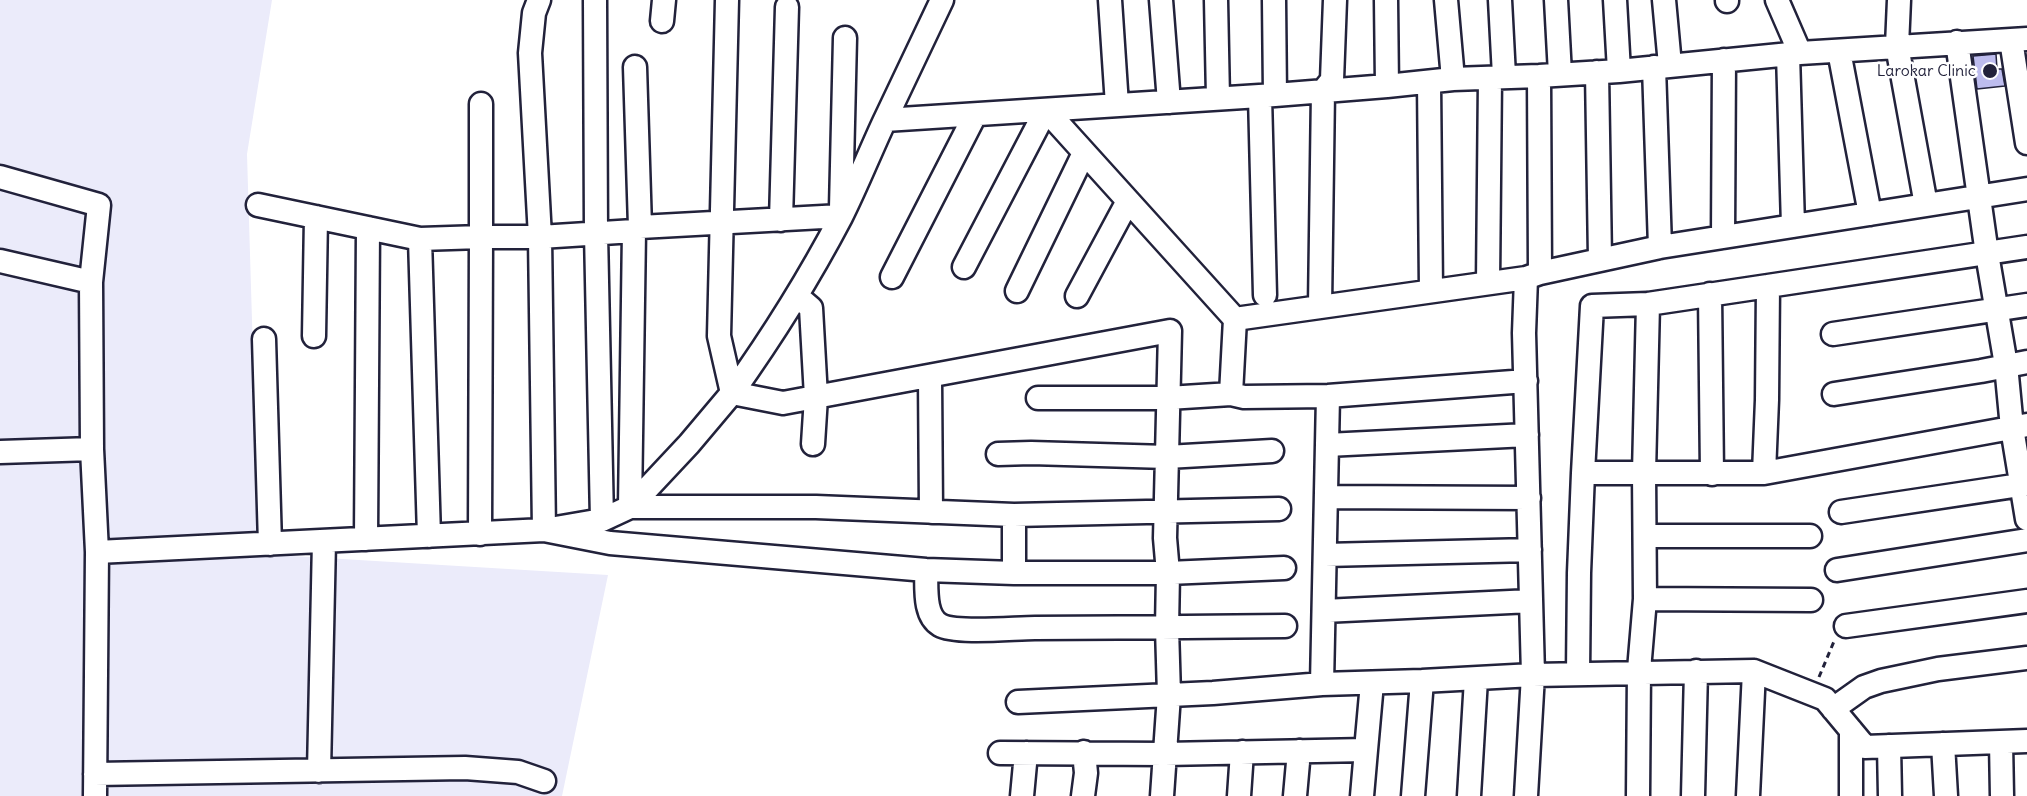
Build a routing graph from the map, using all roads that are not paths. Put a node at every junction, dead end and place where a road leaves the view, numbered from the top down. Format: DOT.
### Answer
graph roads {
  1 [pos="539,0"];
  2 [pos="594,0"];
  3 [pos="727,0"];
  4 [pos="942,0"];
  5 [pos="1110,0"];
  6 [pos="1161,0"];
  7 [pos="1215,0"];
  8 [pos="1274,0"];
  9 [pos="1335,0"];
  10 [pos="1386,0"];
  11 [pos="1446,0"];
  12 [pos="1500,0"];
  13 [pos="1556,0"];
  14 [pos="1615,0"];
  15 [pos="1664,0"];
  16 [pos="1777,0"];
  17 [pos="1899,0"];
  18 [pos="788,7"];
  19 [pos="844,38"];
  20 [pos="2019,39"];
  21 [pos="1957,42"];
  22 [pos="1897,46"];
  23 [pos="1839,51"];
  24 [pos="1794,54"];
  25 [pos="1724,60"];
  26 [pos="1662,66"];
  27 [pos="636,67"];
  28 [pos="1608,71"];
  29 [pos="1549,75"];
  30 [pos="1497,77"];
  31 [pos="1453,79"];
  32 [pos="1429,82"];
  33 [pos="1387,86"];
  34 [pos="1323,91"];
  35 [pos="1267,95"];
  36 [pos="1218,98"];
  37 [pos="1169,102"];
  38 [pos="481,104"];
  39 [pos="1117,105"];
  40 [pos="1046,110"];
  41 [pos="975,115"];
  42 [pos="885,120"];
  43 [pos="2027,143"];
  44 [pos="1084,153"];
  45 [pos="0,177"];
  46 [pos="2027,189"];
  47 [pos="1979,197"];
  48 [pos="1128,201"];
  49 [pos="258,205"];
  50 [pos="1926,205"];
  51 [pos="1870,214"];
  52 [pos="841,216"];
  53 [pos="316,217"];
  54 [pos="781,220"];
  55 [pos="721,223"];
  56 [pos="1793,226"];
  57 [pos="368,228"];
  58 [pos="637,229"];
  59 [pos="596,233"];
  60 [pos="481,237"];
  61 [pos="540,237"];
  62 [pos="1723,237"];
  63 [pos="420,239"];
  64 [pos="1660,247"];
  65 [pos="2027,248"];
  66 [pos="1987,254"];
  67 [pos="1600,259"];
  68 [pos="0,261"];
  69 [pos="964,267"];
  70 [pos="1533,275"];
  71 [pos="892,277"];
  72 [pos="91,282"];
  73 [pos="1488,282"];
  74 [pos="1768,286"];
  75 [pos="1431,290"];
  76 [pos="1017,291"];
  77 [pos="1710,294"];
  78 [pos="1265,295"];
  79 [pos="797,296"];
  80 [pos="1077,296"];
  81 [pos="1648,304"];
  82 [pos="2027,305"];
  83 [pos="1320,306"];
  84 [pos="1996,310"];
  85 [pos="1235,319"];
  86 [pos="1833,334"];
  87 [pos="314,336"];
  88 [pos="264,339"];
  89 [pos="2017,363"];
  90 [pos="930,377"];
  91 [pos="1526,381"];
  92 [pos="732,393"];
  93 [pos="1232,394"];
  94 [pos="1834,394"];
  95 [pos="1329,396"];
  96 [pos="816,397"];
  97 [pos="1038,398"];
  98 [pos="1168,398"];
  99 [pos="2020,427"];
  100 [pos="1527,435"];
  101 [pos="813,444"];
  102 [pos="1327,445"];
  103 [pos="92,449"];
  104 [pos="1272,451"];
  105 [pos="0,452"];
  106 [pos="998,454"];
  107 [pos="1167,457"];
  108 [pos="1583,472"];
  109 [pos="1644,473"];
  110 [pos="1764,473"];
  111 [pos="1712,474"];
  112 [pos="2024,485"];
  113 [pos="1326,497"];
  114 [pos="1529,498"];
  115 [pos="630,507"];
  116 [pos="1279,508"];
  117 [pos="931,512"];
  118 [pos="1840,512"];
  119 [pos="1167,513"];
  120 [pos="1014,515"];
  121 [pos="2027,519"];
  122 [pos="602,520"];
  123 [pos="544,530"];
  124 [pos="480,534"];
  125 [pos="429,536"];
  126 [pos="1645,536"];
  127 [pos="1810,536"];
  128 [pos="366,539"];
  129 [pos="2027,540"];
  130 [pos="324,541"];
  131 [pos="270,544"];
  132 [pos="1530,550"];
  133 [pos="97,552"];
  134 [pos="1325,555"];
  135 [pos="1284,568"];
  136 [pos="926,570"];
  137 [pos="1837,570"];
  138 [pos="1014,573"];
  139 [pos="1168,573"];
  140 [pos="1645,599"];
  141 [pos="1811,600"];
  142 [pos="1531,601"];
  143 [pos="2027,601"];
  144 [pos="1324,611"];
  145 [pos="1285,626"];
  146 [pos="1846,626"];
  147 [pos="1167,627"];
  148 [pos="2027,658"];
  149 [pos="1696,671"];
  150 [pos="1754,671"];
  151 [pos="1639,672"];
  152 [pos="1578,673"];
  153 [pos="1533,675"];
  154 [pos="1476,679"];
  155 [pos="1422,681"];
  156 [pos="1322,684"];
  157 [pos="1372,684"];
  158 [pos="1169,695"];
  159 [pos="1018,702"];
  160 [pos="1833,709"];
  161 [pos="1851,730"];
  162 [pos="2027,741"];
  163 [pos="2001,742"];
  164 [pos="1943,744"];
  165 [pos="1889,746"];
  166 [pos="1366,750"];
  167 [pos="1299,751"];
  168 [pos="1084,752"];
  169 [pos="1242,752"];
  170 [pos="1000,753"];
  171 [pos="1026,753"];
  172 [pos="1165,754"];
  173 [pos="319,771"];
  174 [pos="544,781"];
  175 [pos="95,785"];
  176 [pos="1022,796"];
  177 [pos="1083,796"];
  178 [pos="1162,796"];
  179 [pos="1239,796"];
  180 [pos="1295,796"];
  181 [pos="1362,796"];
  182 [pos="1413,796"];
  183 [pos="1469,796"];
  184 [pos="1526,796"];
  185 [pos="1638,796"];
  186 [pos="1693,796"];
  187 [pos="1748,796"];
  188 [pos="1851,796"];
  189 [pos="1890,796"];
  190 [pos="1946,796"];
  191 [pos="2002,796"];
  1 -- 61 [label="street"];
  2 -- 59 [label="street"];
  3 -- 55 [label="street"];
  4 -- 42 [label="street"];
  5 -- 39 [label="street"];
  6 -- 37 [label="street"];
  7 -- 36 [label="street"];
  8 -- 35 [label="street"];
  9 -- 34 [label="street"];
  10 -- 33 [label="street"];
  11 -- 31 [label="street"];
  12 -- 30 [label="street"];
  13 -- 29 [label="street"];
  14 -- 28 [label="street"];
  15 -- 26 [label="street"];
  16 -- 24 [label="street"];
  17 -- 22 [label="street"];
  18 -- 54 [label="street"];
  19 -- 52 [label="street"];
  20 -- 21 [label="street"];
  20 -- 43 [label="street"];
  21 -- 22 [label="street"];
  21 -- 47 [label="street"];
  22 -- 23 [label="street"];
  22 -- 50 [label="street"];
  23 -- 24 [label="street"];
  23 -- 51 [label="street"];
  24 -- 25 [label="street"];
  24 -- 56 [label="street"];
  25 -- 26 [label="street"];
  25 -- 62 [label="street"];
  26 -- 28 [label="street"];
  26 -- 64 [label="street"];
  27 -- 58 [label="street"];
  28 -- 29 [label="street"];
  28 -- 67 [label="street"];
  29 -- 30 [label="street"];
  29 -- 70 [label="street"];
  30 -- 31 [label="street"];
  30 -- 73 [label="street"];
  31 -- 32 [label="street"];
  32 -- 33 [label="street"];
  32 -- 75 [label="street"];
  33 -- 34 [label="street"];
  34 -- 35 [label="street"];
  34 -- 83 [label="street"];
  35 -- 36 [label="street"];
  35 -- 78 [label="street"];
  36 -- 37 [label="street"];
  37 -- 39 [label="street"];
  38 -- 60 [label="street"];
  39 -- 40 [label="street"];
  40 -- 41 [label="street"];
  40 -- 44 [label="street"];
  40 -- 69 [label="street"];
  41 -- 42 [label="street"];
  41 -- 71 [label="street"];
  42 -- 52 [label="street"];
  44 -- 48 [label="street"];
  44 -- 76 [label="street"];
  45 -- 72 [label="street"];
  46 -- 47 [label="street"];
  47 -- 50 [label="street"];
  47 -- 66 [label="street"];
  48 -- 80 [label="street"];
  48 -- 85 [label="street"];
  49 -- 53 [label="street"];
  50 -- 51 [label="street"];
  51 -- 56 [label="street"];
  52 -- 54 [label="street"];
  52 -- 79 [label="street"];
  53 -- 57 [label="street"];
  53 -- 87 [label="street"];
  54 -- 55 [label="street"];
  55 -- 58 [label="street"];
  55 -- 92 [label="street"];
  56 -- 62 [label="street"];
  57 -- 63 [label="street"];
  57 -- 128 [label="street"];
  58 -- 59 [label="street"];
  58 -- 115 [label="street"];
  59 -- 61 [label="street"];
  59 -- 122 [label="street"];
  60 -- 61 [label="street"];
  60 -- 63 [label="street"];
  60 -- 124 [label="street"];
  61 -- 123 [label="street"];
  62 -- 64 [label="street"];
  63 -- 125 [label="street"];
  64 -- 67 [label="street"];
  65 -- 66 [label="street"];
  66 -- 74 [label="street"];
  66 -- 84 [label="street"];
  67 -- 70 [label="street"];
  68 -- 72 [label="street"];
  70 -- 73 [label="street"];
  70 -- 91 [label="street"];
  72 -- 103 [label="street"];
  73 -- 75 [label="street"];
  74 -- 77 [label="street"];
  74 -- 110 [label="street"];
  75 -- 83 [label="street"];
  77 -- 81 [label="street"];
  77 -- 111 [label="street"];
  79 -- 92 [label="street"];
  79 -- 96 [label="street"];
  81 -- 108 [label="street"];
  81 -- 109 [label="street"];
  82 -- 84 [label="street"];
  83 -- 85 [label="street"];
  84 -- 86 [label="street"];
  84 -- 89 [label="street"];
  85 -- 93 [label="street"];
  88 -- 131 [label="street"];
  89 -- 94 [label="street"];
  89 -- 99 [label="street"];
  90 -- 96 [label="street"];
  90 -- 98 [label="street"];
  90 -- 117 [label="street"];
  91 -- 95 [label="street"];
  91 -- 100 [label="street"];
  92 -- 96 [label="street"];
  92 -- 115 [label="street"];
  93 -- 95 [label="street"];
  93 -- 98 [label="street"];
  95 -- 102 [label="street"];
  96 -- 101 [label="street"];
  97 -- 98 [label="street"];
  98 -- 107 [label="street"];
  99 -- 110 [label="street"];
  99 -- 112 [label="street"];
  100 -- 102 [label="street"];
  100 -- 114 [label="street"];
  102 -- 113 [label="street"];
  103 -- 105 [label="street"];
  103 -- 133 [label="street"];
  104 -- 107 [label="street"];
  106 -- 107 [label="street"];
  107 -- 119 [label="street"];
  108 -- 109 [label="street"];
  108 -- 152 [label="street"];
  109 -- 111 [label="street"];
  109 -- 126 [label="street"];
  110 -- 111 [label="street"];
  112 -- 118 [label="street"];
  112 -- 121 [label="street"];
  113 -- 114 [label="street"];
  113 -- 134 [label="street"];
  114 -- 132 [label="street"];
  115 -- 117 [label="street"];
  115 -- 122 [label="street"];
  116 -- 119 [label="street"];
  117 -- 120 [label="street"];
  119 -- 120 [label="street"];
  119 -- 139 [label="street"];
  120 -- 138 [label="street"];
  122 -- 123 [label="street"];
  123 -- 124 [label="street"];
  123 -- 136 [label="street"];
  124 -- 125 [label="street"];
  125 -- 128 [label="street"];
  126 -- 127 [label="street"];
  126 -- 140 [label="street"];
  128 -- 130 [label="street"];
  129 -- 137 [label="street"];
  130 -- 131 [label="street"];
  130 -- 173 [label="street"];
  131 -- 133 [label="street"];
  132 -- 134 [label="street"];
  132 -- 142 [label="street"];
  133 -- 175 [label="street"];
  134 -- 144 [label="street"];
  135 -- 139 [label="street"];
  136 -- 138 [label="street"];
  136 -- 147 [label="street"];
  138 -- 139 [label="street"];
  139 -- 147 [label="street"];
  140 -- 141 [label="street"];
  140 -- 151 [label="street"];
  142 -- 144 [label="street"];
  142 -- 153 [label="street"];
  143 -- 146 [label="street"];
  144 -- 156 [label="street"];
  145 -- 147 [label="street"];
  147 -- 158 [label="street"];
  148 -- 160 [label="street"];
  149 -- 150 [label="street"];
  149 -- 151 [label="street"];
  149 -- 186 [label="street"];
  150 -- 160 [label="street"];
  150 -- 187 [label="street"];
  151 -- 152 [label="street"];
  151 -- 185 [label="street"];
  152 -- 153 [label="street"];
  153 -- 154 [label="street"];
  153 -- 184 [label="street"];
  154 -- 155 [label="street"];
  154 -- 183 [label="street"];
  155 -- 157 [label="street"];
  155 -- 182 [label="street"];
  156 -- 157 [label="street"];
  156 -- 158 [label="street"];
  157 -- 166 [label="street"];
  158 -- 159 [label="street"];
  158 -- 172 [label="street"];
  160 -- 161 [label="street"];
  161 -- 165 [label="street"];
  161 -- 188 [label="street"];
  162 -- 163 [label="street"];
  163 -- 164 [label="street"];
  163 -- 191 [label="street"];
  164 -- 165 [label="street"];
  164 -- 190 [label="street"];
  165 -- 189 [label="street"];
  166 -- 167 [label="street"];
  166 -- 181 [label="street"];
  167 -- 169 [label="street"];
  167 -- 180 [label="street"];
  168 -- 171 [label="street"];
  168 -- 172 [label="street"];
  168 -- 177 [label="street"];
  169 -- 172 [label="street"];
  169 -- 179 [label="street"];
  170 -- 171 [label="street"];
  171 -- 176 [label="street"];
  172 -- 178 [label="street"];
  173 -- 174 [label="street"];
  173 -- 175 [label="street"];
}
